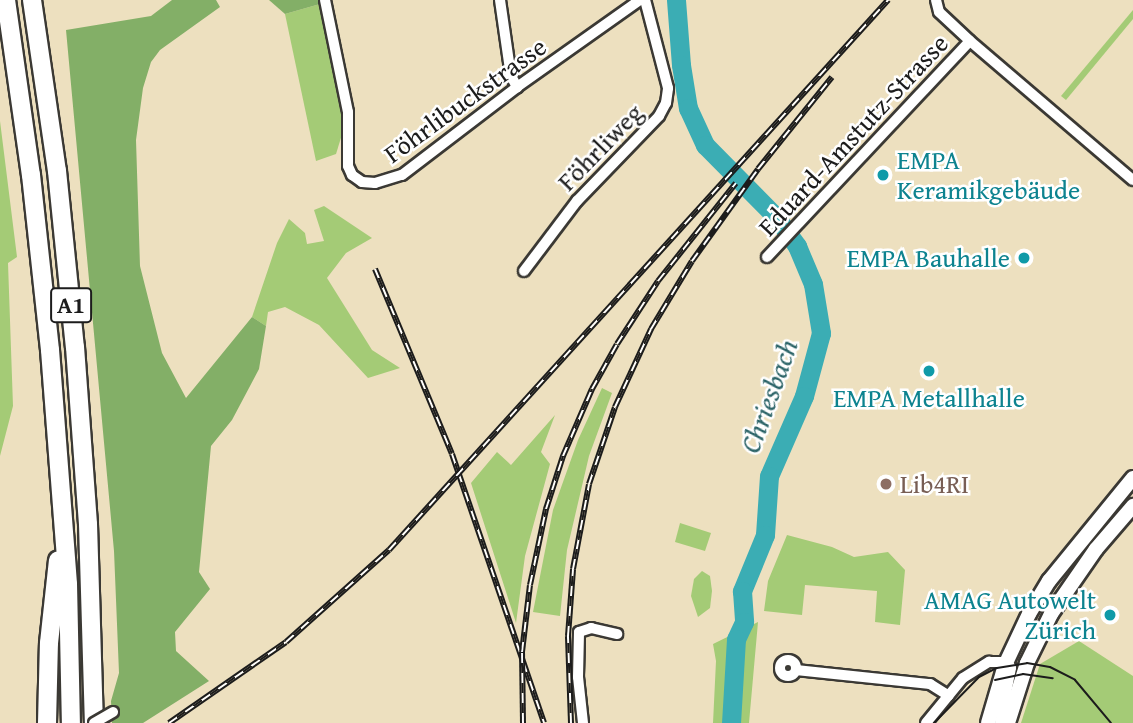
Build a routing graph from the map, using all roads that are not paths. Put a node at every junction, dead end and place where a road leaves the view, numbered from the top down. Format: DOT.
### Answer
graph roads {
  1 [pos="6,0"];
  2 [pos="32,0"];
  3 [pos="325,0"];
  4 [pos="500,0"];
  5 [pos="643,0"];
  6 [pos="936,0"];
  7 [pos="970,41"];
  8 [pos="517,87"];
  9 [pos="1133,180"];
  10 [pos="767,257"];
  11 [pos="524,271"];
  12 [pos="1133,478"];
  13 [pos="1133,506"];
  14 [pos="62,519"];
  15 [pos="617,634"];
  16 [pos="1007,662"];
  17 [pos="796,670"];
  18 [pos="948,696"];
  19 [pos="113,712"];
  20 [pos="47,723"];
  21 [pos="71,723"];
  22 [pos="94,723"];
  23 [pos="583,723"];
  24 [pos="926,723"];
  25 [pos="988,723"];
  26 [pos="1000,723"];
  27 [pos="1008,723"];
  1 -- 14 [label="highway, A1"];
  2 -- 22 [label="highway, A1"];
  3 -- 8 [label="street, Föhrlibuckstrasse"];
  4 -- 8 [label="street"];
  5 -- 8 [label="street, Föhrlibuckstrasse"];
  5 -- 11 [label="street, Föhrliweg"];
  6 -- 7 [label="street, Eduard-Amstutz-Strasse"];
  7 -- 9 [label="street, Eduard-Amstutz-Strasse"];
  7 -- 10 [label="street, Eduard-Amstutz-Strasse"];
  12 -- 16 [label="main road"];
  13 -- 27 [label="main road"];
  14 -- 20 [label="highway"];
  14 -- 21 [label="highway, A1"];
  15 -- 23 [label="street"];
  16 -- 18 [label="street"];
  16 -- 25 [label="main road"];
  16 -- 26 [label="street"];
  17 -- 18 [label="street"];
  18 -- 24 [label="street"];
  19 -- 22 [label="street, bridge"];
}
